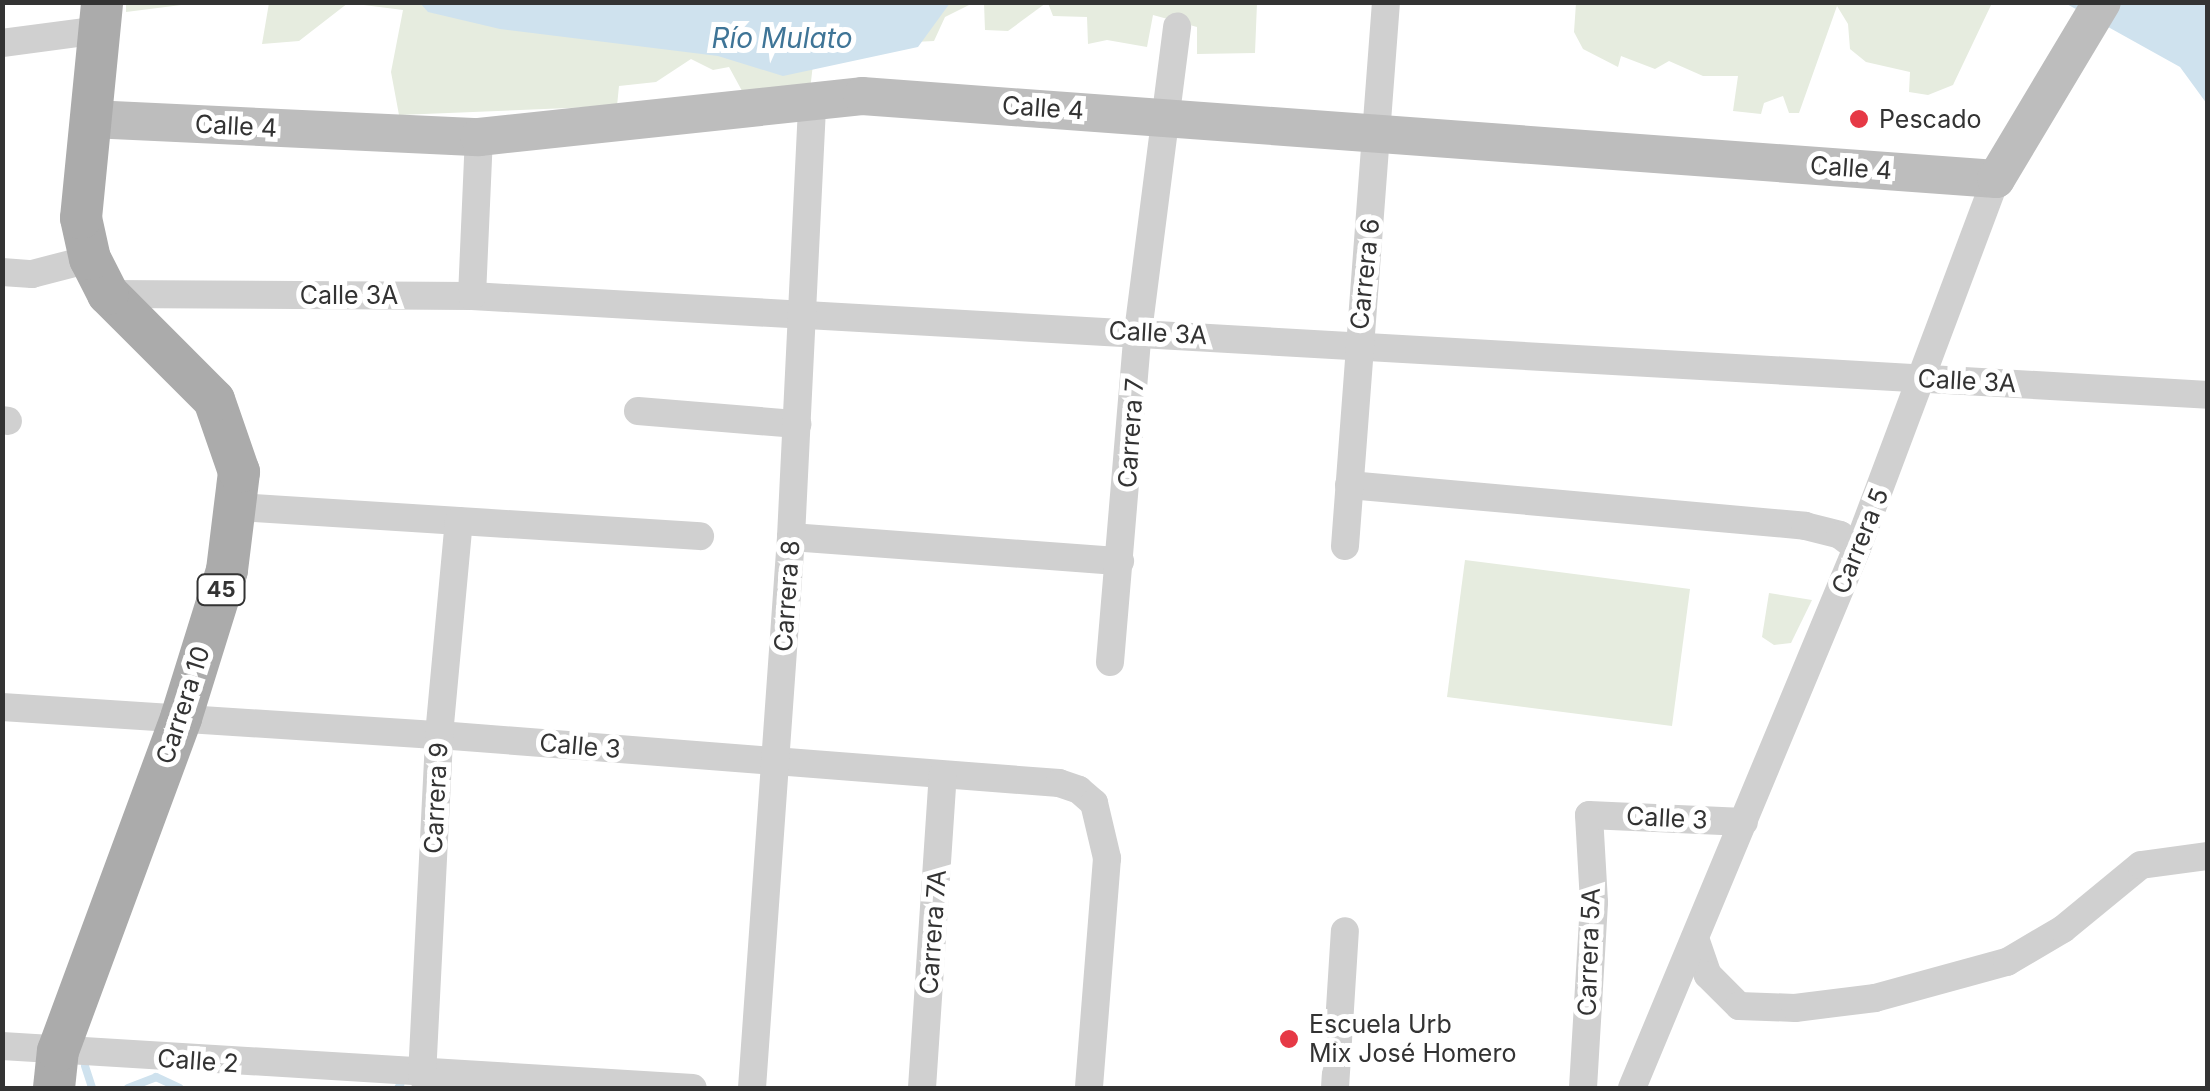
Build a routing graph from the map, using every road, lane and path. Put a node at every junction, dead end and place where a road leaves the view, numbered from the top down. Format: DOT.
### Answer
graph roads {
  1 [pos="1386,2"];
  2 [pos="2102,2"];
  3 [pos="100,16"];
  4 [pos="1177,26"];
  5 [pos="2,43"];
  6 [pos="812,103"];
  7 [pos="1165,116"];
  8 [pos="91,119"];
  9 [pos="1380,131"];
  10 [pos="479,137"];
  11 [pos="1996,180"];
  12 [pos="2,272"];
  13 [pos="99,276"];
  14 [pos="472,296"];
  15 [pos="802,314"];
  16 [pos="1138,332"];
  17 [pos="1358,342"];
  18 [pos="1925,379"];
  19 [pos="2208,395"];
  20 [pos="638,411"];
  21 [pos="797,424"];
  22 [pos="1348,485"];
  23 [pos="238,507"];
  24 [pos="459,521"];
  25 [pos="700,536"];
  26 [pos="792,537"];
  27 [pos="1344,546"];
  28 [pos="1857,548"];
  29 [pos="1120,561"];
  30 [pos="1110,662"];
  31 [pos="2,707"];
  32 [pos="181,718"];
  33 [pos="439,735"];
  34 [pos="776,762"];
  35 [pos="942,775"];
  36 [pos="1589,815"];
  37 [pos="1744,822"];
  38 [pos="2208,856"];
  39 [pos="1345,931"];
  40 [pos="1695,938"];
  41 [pos="2,1046"];
  42 [pos="56,1070"];
  43 [pos="422,1076"];
  44 [pos="693,1088"];
  45 [pos="752,1088"];
  46 [pos="922,1088"];
  47 [pos="1089,1088"];
  48 [pos="1335,1088"];
  49 [pos="1583,1088"];
  50 [pos="1632,1088"];
  1 -- 9 [label="street, Carrera 6"];
  2 -- 11 [label="main road, Carrera 5"];
  3 -- 5 [label="street"];
  3 -- 8 [label="main road"];
  4 -- 7 [label="street, Carrera 7"];
  6 -- 7 [label="main road, Calle 4"];
  6 -- 10 [label="main road, Calle 4"];
  6 -- 15 [label="street, Carrera 8"];
  7 -- 9 [label="main road, Calle 4"];
  7 -- 16 [label="street, Carrera 7"];
  8 -- 10 [label="main road, Calle 4"];
  8 -- 13 [label="main road"];
  9 -- 11 [label="main road, Calle 4"];
  9 -- 17 [label="street, Carrera 6"];
  10 -- 14 [label="street"];
  11 -- 18 [label="street, Carrera 5"];
  12 -- 13 [label="street, Calle 3A"];
  13 -- 14 [label="street, Calle 3A"];
  13 -- 23 [label="main road, Carrera 10 / 45"];
  14 -- 15 [label="street, Calle 3A"];
  15 -- 16 [label="street, Calle 3A"];
  15 -- 21 [label="street, Carrera 8"];
  16 -- 17 [label="street, Calle 3A"];
  16 -- 29 [label="street, Carrera 7"];
  17 -- 18 [label="street, Calle 3A"];
  17 -- 22 [label="street, Carrera 6"];
  18 -- 19 [label="street, Calle 3A"];
  18 -- 28 [label="street, Carrera 5"];
  20 -- 21 [label="street"];
  21 -- 26 [label="street, Carrera 8"];
  22 -- 27 [label="street, Carrera 6"];
  22 -- 28 [label="street"];
  23 -- 24 [label="street"];
  23 -- 32 [label="main road, Carrera 10 / 45"];
  24 -- 25 [label="street"];
  24 -- 33 [label="street, Carrera 9"];
  26 -- 29 [label="street"];
  26 -- 34 [label="street, Carrera 8"];
  28 -- 37 [label="street, Carrera 5"];
  29 -- 30 [label="street, Carrera 7"];
  31 -- 32 [label="street, Calle 3"];
  32 -- 33 [label="street, Calle 3"];
  32 -- 42 [label="main road, Carrera 10 / 45"];
  33 -- 34 [label="street, Calle 3"];
  33 -- 43 [label="street, Carrera 9"];
  34 -- 35 [label="street, Calle 3"];
  34 -- 45 [label="street, Carrera 8"];
  35 -- 46 [label="street, Carrera 7A"];
  35 -- 47 [label="street, Calle 3"];
  36 -- 37 [label="street, Calle 3"];
  36 -- 49 [label="street, Carrera 5A"];
  37 -- 40 [label="street, Carrera 5"];
  38 -- 40 [label="street"];
  39 -- 48 [label="street"];
  40 -- 50 [label="street, Carrera 5"];
  41 -- 42 [label="street, Calle 2"];
  42 -- 43 [label="street, Calle 2"];
  43 -- 44 [label="street, Calle 2"];
}
